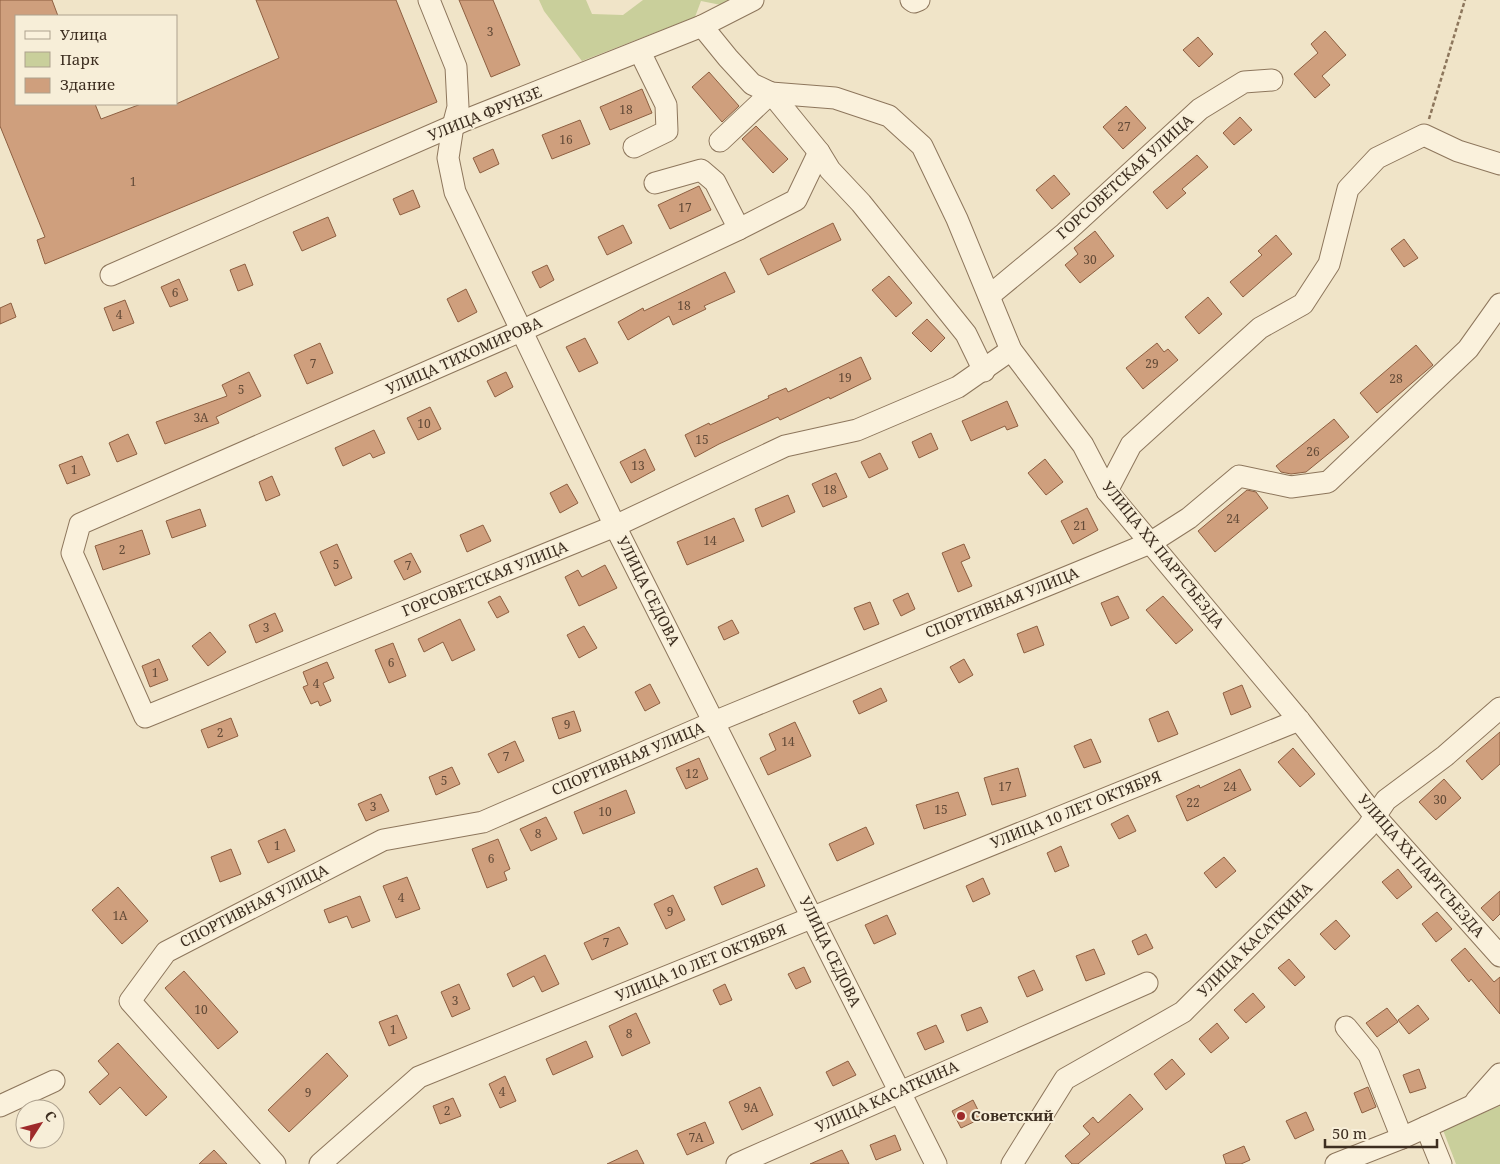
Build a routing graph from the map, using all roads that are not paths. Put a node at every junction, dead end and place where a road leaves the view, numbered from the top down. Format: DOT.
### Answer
graph roads {
  1 [pos="429,0"];
  2 [pos="752,0"];
  3 [pos="702,26"];
  4 [pos="640,52"];
  5 [pos="1272,80"];
  6 [pos="771,93"];
  7 [pos="453,126"];
  8 [pos="720,141"];
  9 [pos="634,147"];
  10 [pos="819,152"];
  11 [pos="1500,164"];
  12 [pos="655,183"];
  13 [pos="739,228"];
  14 [pos="111,275"];
  15 [pos="989,296"];
  16 [pos="1500,304"];
  17 [pos="522,331"];
  18 [pos="1011,350"];
  19 [pos="984,370"];
  20 [pos="1107,492"];
  21 [pos="80,524"];
  22 [pos="615,526"];
  23 [pos="1150,543"];
  24 [pos="1500,708"];
  25 [pos="1300,720"];
  26 [pos="714,722"];
  27 [pos="1375,816"];
  28 [pos="813,917"];
  29 [pos="1500,956"];
  30 [pos="1147,983"];
  31 [pos="1346,1027"];
  32 [pos="1500,1074"];
  33 [pos="54,1081"];
  34 [pos="899,1091"];
  35 [pos="1500,1093"];
  36 [pos="0,1106"];
  37 [pos="1471,1106"];
  38 [pos="1426,1127"];
  39 [pos="1402,1138"];
  40 [pos="275,1164"];
  41 [pos="320,1164"];
  42 [pos="737,1164"];
  43 [pos="936,1164"];
  44 [pos="1012,1164"];
  45 [pos="1336,1164"];
  46 [pos="1440,1164"];
  1 -- 7 [label="street, УЛИЦА СЕДОВА"];
  2 -- 3 [label="street, УЛИЦА ФРУНЗЕ"];
  3 -- 4 [label="street, УЛИЦА ФРУНЗЕ"];
  3 -- 6 [label="street"];
  4 -- 7 [label="street, УЛИЦА ФРУНЗЕ"];
  4 -- 9 [label="street"];
  5 -- 15 [label="street, ГОРСОВЕТСКАЯ УЛИЦА"];
  6 -- 8 [label="street"];
  6 -- 10 [label="street"];
  6 -- 15 [label="street, УЛИЦА XX ПАРТСЪЕЗДА"];
  7 -- 14 [label="street, УЛИЦА ФРУНЗЕ"];
  7 -- 17 [label="street, УЛИЦА СЕДОВА"];
  10 -- 13 [label="street, УЛИЦА ТИХОМИРОВА"];
  10 -- 19 [label="street"];
  11 -- 20 [label="street"];
  12 -- 13 [label="street"];
  13 -- 17 [label="street, УЛИЦА ТИХОМИРОВА"];
  15 -- 18 [label="street, УЛИЦА XX ПАРТСЪЕЗДА"];
  16 -- 23 [label="street, СПОРТИВНАЯ УЛИЦА"];
  17 -- 21 [label="street, УЛИЦА ТИХОМИРОВА"];
  17 -- 22 [label="street, УЛИЦА СЕДОВА"];
  18 -- 19 [label="street, ГОРСОВЕТСКАЯ УЛИЦА"];
  18 -- 20 [label="street, УЛИЦА XX ПАРТСЪЕЗДА"];
  19 -- 22 [label="street, ГОРСОВЕТСКАЯ УЛИЦА"];
  20 -- 23 [label="street, УЛИЦА XX ПАРТСЪЕЗДА"];
  21 -- 22 [label="street, ГОРСОВЕТСКАЯ УЛИЦА"];
  22 -- 26 [label="street, УЛИЦА СЕДОВА"];
  23 -- 25 [label="street, УЛИЦА XX ПАРТСЪЕЗДА"];
  23 -- 26 [label="street, СПОРТИВНАЯ УЛИЦА"];
  24 -- 27 [label="street, УЛИЦА КАСАТКИНА"];
  25 -- 27 [label="street, УЛИЦА XX ПАРТСЪЕЗДА"];
  25 -- 28 [label="street, УЛИЦА 10 ЛЕТ ОКТЯБРЯ"];
  26 -- 28 [label="street, УЛИЦА СЕДОВА"];
  26 -- 40 [label="street, СПОРТИВНАЯ УЛИЦА"];
  27 -- 29 [label="street, УЛИЦА XX ПАРТСЪЕЗДА"];
  27 -- 44 [label="street, УЛИЦА КАСАТКИНА"];
  28 -- 34 [label="street, УЛИЦА СЕДОВА"];
  28 -- 41 [label="street, УЛИЦА 10 ЛЕТ ОКТЯБРЯ"];
  30 -- 34 [label="street, УЛИЦА КАСАТКИНА"];
  31 -- 39 [label="street"];
  32 -- 37 [label="street"];
  33 -- 36 [label="street"];
  34 -- 42 [label="street, УЛИЦА КАСАТКИНА"];
  34 -- 43 [label="street, УЛИЦА СЕДОВА"];
  35 -- 37 [label="street"];
  37 -- 38 [label="street"];
  38 -- 39 [label="street"];
  38 -- 46 [label="street"];
  39 -- 45 [label="street"];
}
